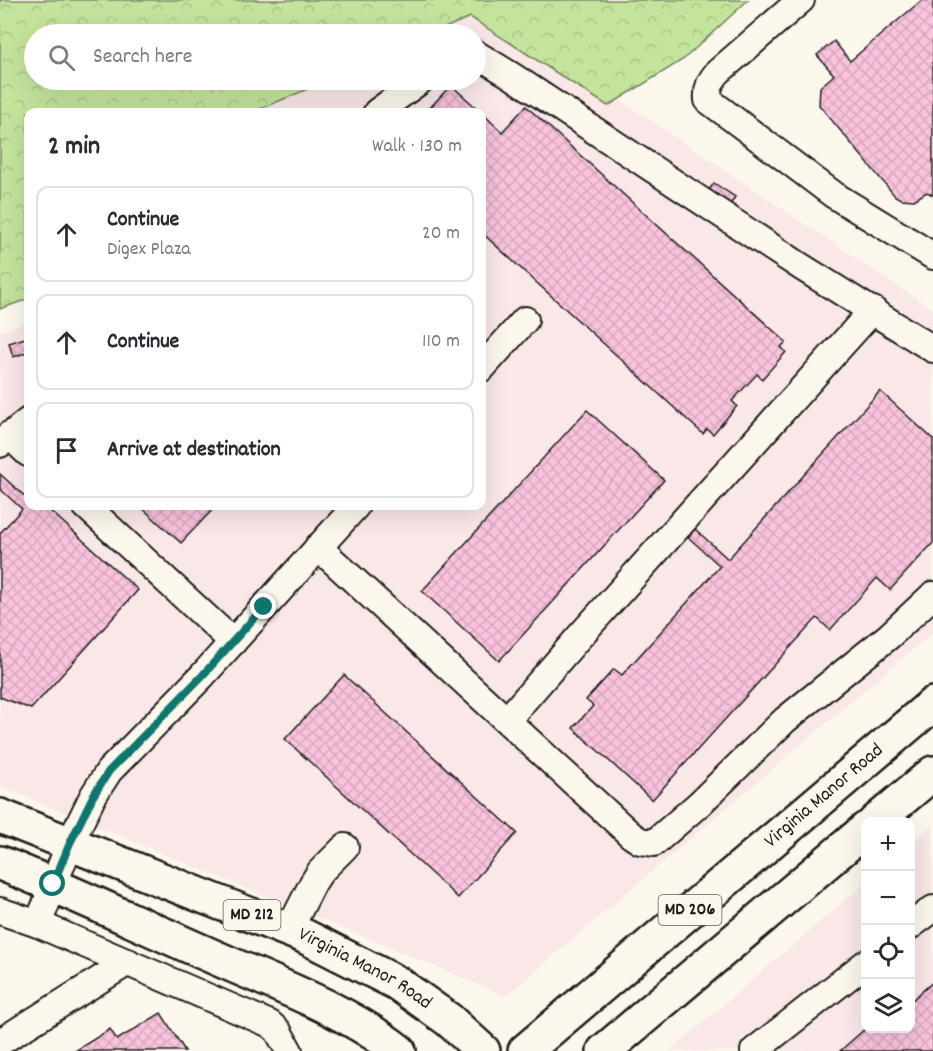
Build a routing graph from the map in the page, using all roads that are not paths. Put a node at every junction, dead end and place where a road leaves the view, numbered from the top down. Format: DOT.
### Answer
graph roads {
  1 [pos="801,0"];
  2 [pos="486,60"];
  3 [pos="408,90"];
  4 [pos="383,108"];
  5 [pos="933,256"];
  6 [pos="873,310"];
  7 [pos="525,320"];
  8 [pos="933,349"];
  9 [pos="486,364"];
  10 [pos="12,433"];
  11 [pos="24,448"];
  12 [pos="90,510"];
  13 [pos="352,510"];
  14 [pos="318,548"];
  15 [pos="933,594"];
  16 [pos="233,642"];
  17 [pos="933,704"];
  18 [pos="507,720"];
  19 [pos="933,773"];
  20 [pos="0,816"];
  21 [pos="881,817"];
  22 [pos="861,833"];
  23 [pos="70,843"];
  24 [pos="345,847"];
  25 [pos="0,863"];
  26 [pos="53,884"];
  27 [pos="933,909"];
  28 [pos="0,911"];
  29 [pos="38,924"];
  30 [pos="911,925"];
  31 [pos="289,930"];
  32 [pos="128,962"];
  33 [pos="861,967"];
  34 [pos="0,1042"];
  35 [pos="760,1049"];
  36 [pos="290,1051"];
  37 [pos="399,1051"];
  38 [pos="483,1051"];
  39 [pos="525,1051"];
  40 [pos="604,1051"];
  1 -- 5 [label="street"];
  2 -- 6 [label="street"];
  3 -- 4 [label="street"];
  6 -- 8 [label="street"];
  6 -- 18 [label="street"];
  7 -- 9 [label="street"];
  10 -- 11 [label="street"];
  12 -- 16 [label="street"];
  13 -- 14 [label="street"];
  14 -- 16 [label="street"];
  14 -- 18 [label="street"];
  15 -- 18 [label="street"];
  16 -- 23 [label="street"];
  17 -- 39 [label="main road, Virginia Manor Road / MD 206"];
  19 -- 21 [label="main road"];
  20 -- 23 [label="main road, Virginia Manor Road / MD 212"];
  22 -- 40 [label="main road, MD 206"];
  23 -- 26 [label="street"];
  23 -- 31 [label="main road, Virginia Manor Road / MD 212"];
  24 -- 31 [label="street"];
  25 -- 26 [label="main road, MD 212"];
  26 -- 29 [label="street"];
  26 -- 37 [label="main road, MD 212"];
  27 -- 30 [label="street"];
  28 -- 29 [label="street"];
  29 -- 32 [label="street"];
  31 -- 38 [label="main road, Virginia Manor Road / MD 212"];
  32 -- 34 [label="street"];
  32 -- 36 [label="street"];
  33 -- 35 [label="street"];
}
